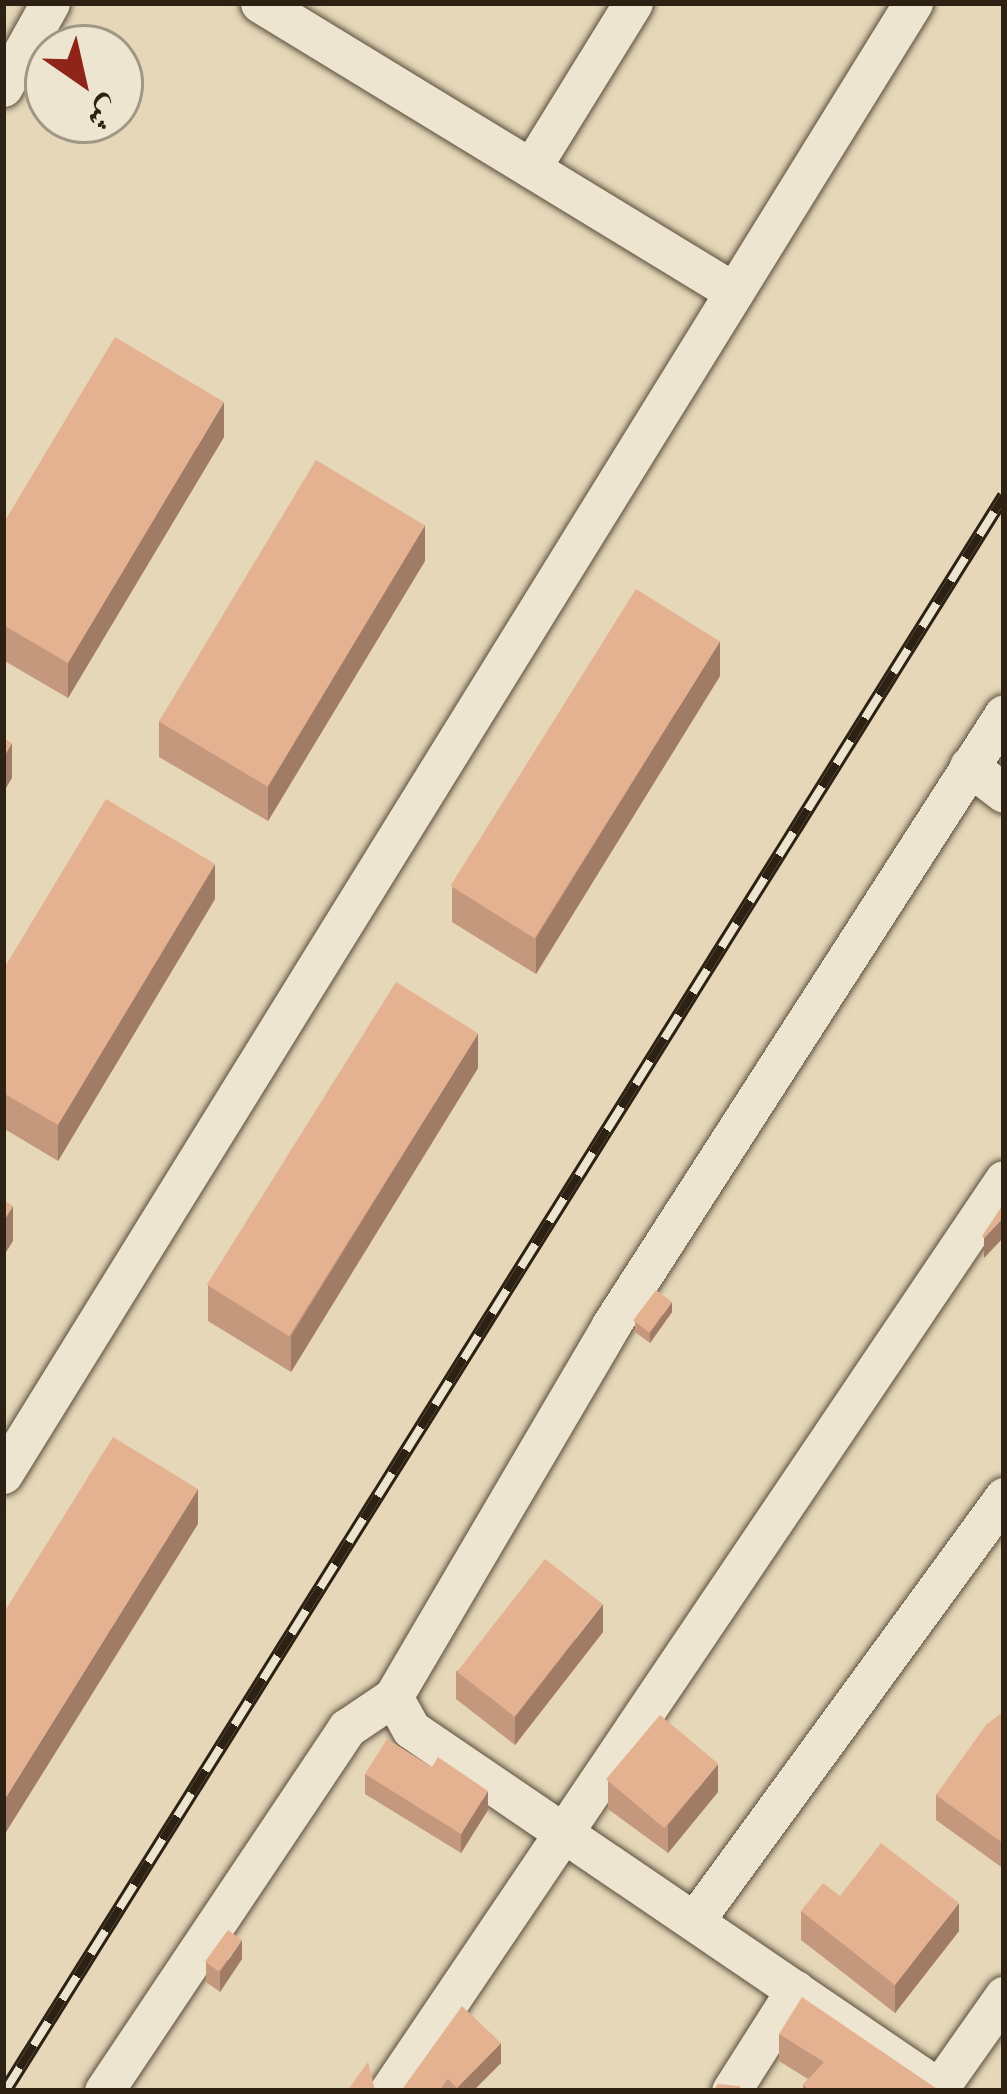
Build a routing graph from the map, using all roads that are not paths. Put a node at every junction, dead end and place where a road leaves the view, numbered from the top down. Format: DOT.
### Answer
graph roads {
  1 [pos="50,3"];
  2 [pos="260,3"];
  3 [pos="633,3"];
  4 [pos="913,3"];
  5 [pos="3,87"];
  6 [pos="531,168"];
  7 [pos="734,292"];
  8 [pos="1004,714"];
  9 [pos="969,766"];
  10 [pos="1004,793"];
  11 [pos="1004,1180"];
  12 [pos="3,1474"];
  13 [pos="1004,1497"];
  14 [pos="393,1697"];
  15 [pos="569,1836"];
  16 [pos="694,1920"];
  17 [pos="795,1990"];
  18 [pos="1004,1996"];
  19 [pos="941,2090"];
  20 [pos="104,2091"];
  21 [pos="389,2091"];
  22 [pos="731,2091"];
  1 -- 5 [label="street"];
  2 -- 6 [label="street"];
  3 -- 6 [label="street"];
  4 -- 7 [label="street"];
  6 -- 7 [label="street"];
  7 -- 12 [label="street"];
  8 -- 9 [label="street"];
  9 -- 10 [label="street"];
  9 -- 14 [label="street"];
  11 -- 15 [label="street"];
  13 -- 16 [label="street"];
  14 -- 15 [label="street"];
  14 -- 20 [label="street"];
  15 -- 16 [label="street"];
  15 -- 21 [label="street"];
  16 -- 17 [label="street"];
  17 -- 19 [label="street"];
  17 -- 22 [label="street"];
  18 -- 19 [label="street"];
}
